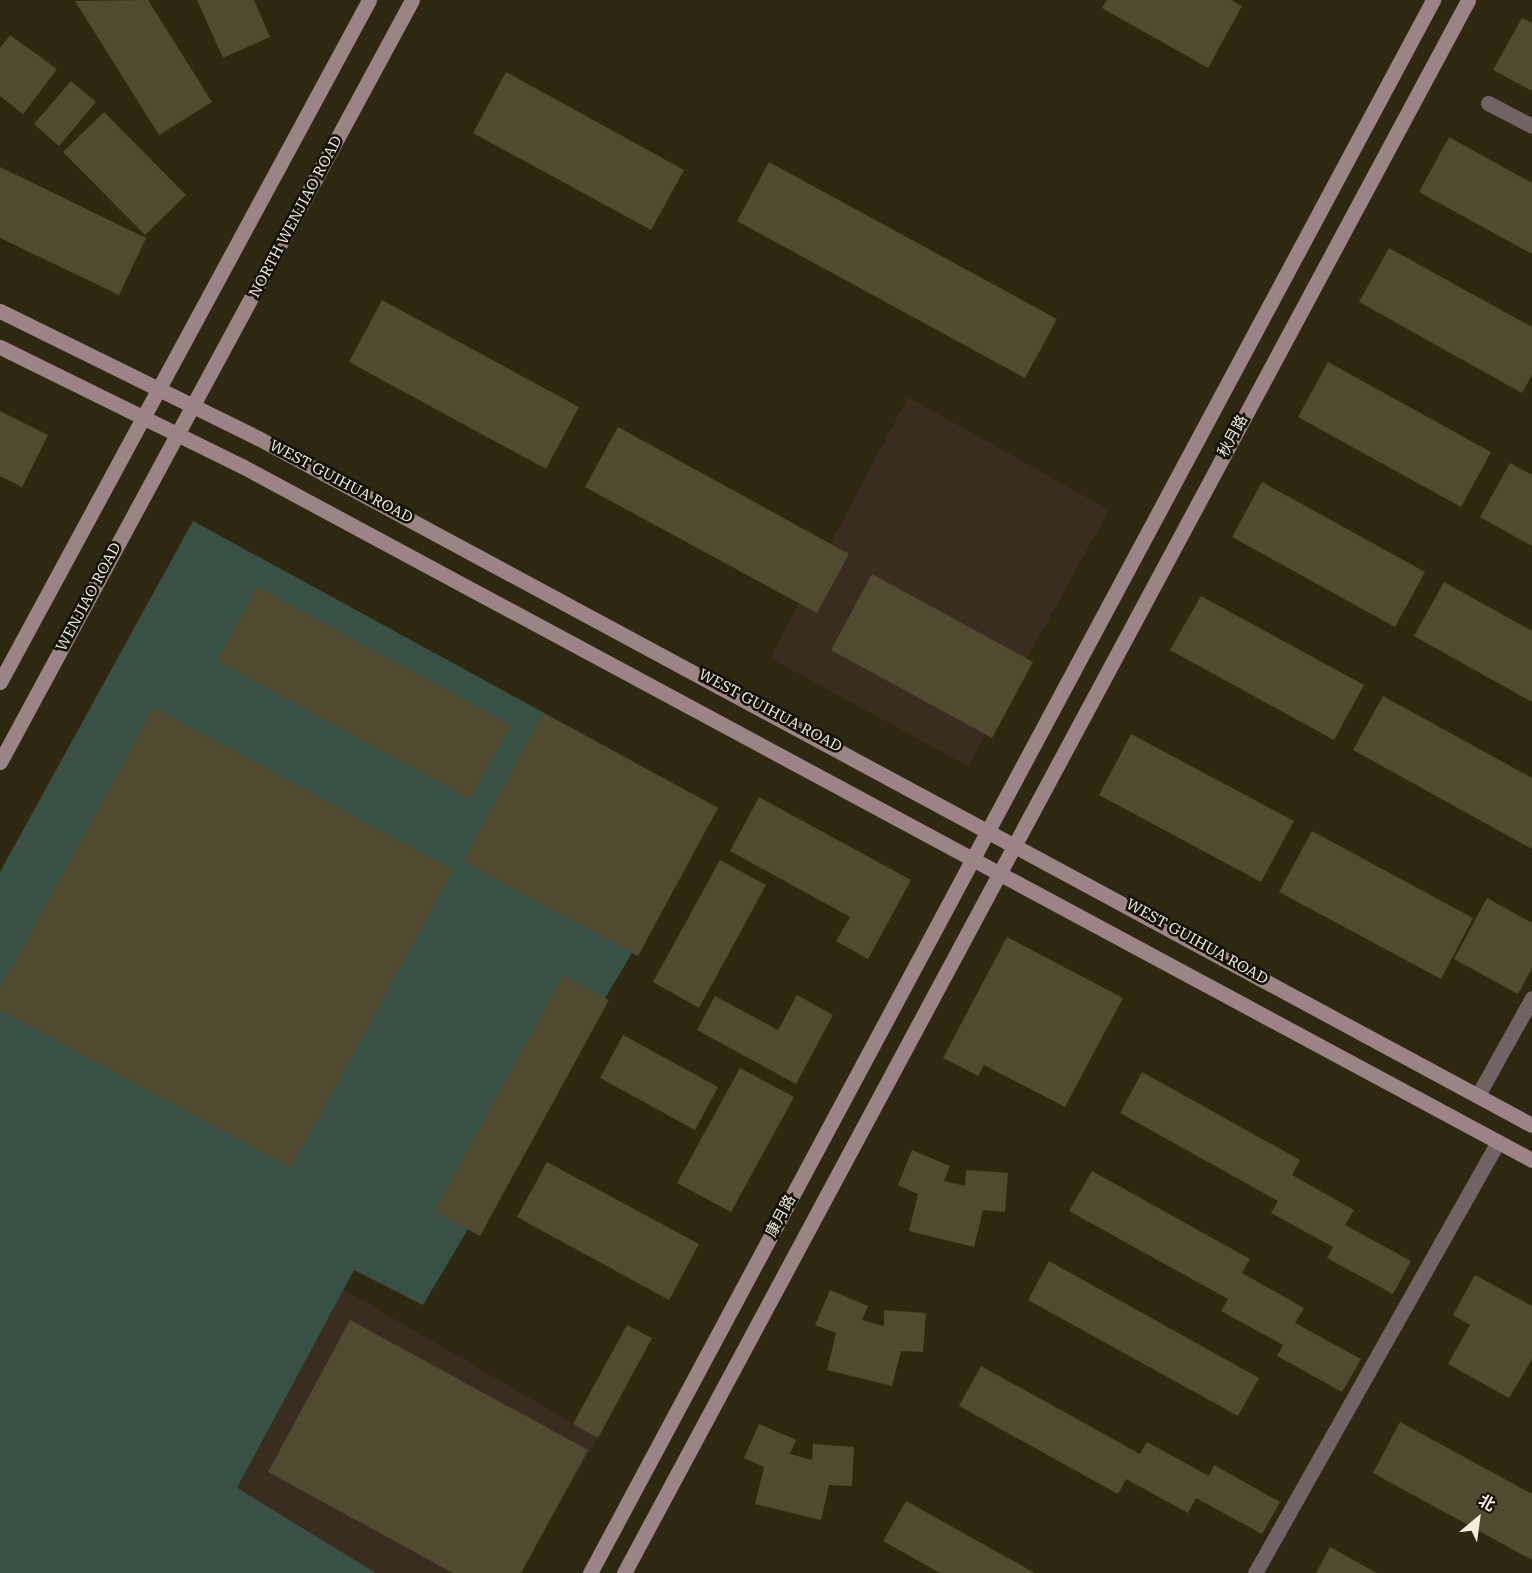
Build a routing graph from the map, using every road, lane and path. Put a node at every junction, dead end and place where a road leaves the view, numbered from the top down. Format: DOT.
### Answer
graph roads {
  1 [pos="369,0"];
  2 [pos="412,0"];
  3 [pos="1432,0"];
  4 [pos="1468,0"];
  5 [pos="1488,103"];
  6 [pos="1532,126"];
  7 [pos="0,311"];
  8 [pos="0,347"];
  9 [pos="159,388"];
  10 [pos="194,406"];
  11 [pos="143,415"];
  12 [pos="179,433"];
  13 [pos="0,682"];
  14 [pos="0,762"];
  15 [pos="988,828"];
  16 [pos="1014,842"];
  17 [pos="972,859"];
  18 [pos="997,873"];
  19 [pos="1532,998"];
  20 [pos="1478,1095"];
  21 [pos="1532,1125"];
  22 [pos="1498,1142"];
  23 [pos="1532,1160"];
  24 [pos="591,1573"];
  25 [pos="624,1573"];
  26 [pos="1256,1573"];
  1 -- 9 [label="street"];
  2 -- 10 [label="street, NORTH WENJIAO ROAD"];
  3 -- 15 [label="street, 秋月路"];
  4 -- 16 [label="street, 秋月路"];
  5 -- 6 [label="street"];
  7 -- 9 [label="street, WEST GUIHUA ROAD"];
  8 -- 11 [label="street"];
  9 -- 10 [label="street, WEST GUIHUA ROAD"];
  9 -- 11 [label="street"];
  10 -- 12 [label="street, NORTH WENJIAO ROAD"];
  10 -- 15 [label="street, WEST GUIHUA ROAD"];
  11 -- 12 [label="street"];
  11 -- 13 [label="street"];
  12 -- 14 [label="street, WENJIAO ROAD"];
  12 -- 17 [label="street"];
  15 -- 16 [label="street, WEST GUIHUA ROAD"];
  15 -- 17 [label="street, 秋月路"];
  16 -- 18 [label="street, 秋月路"];
  16 -- 20 [label="street, WEST GUIHUA ROAD"];
  17 -- 18 [label="street"];
  17 -- 24 [label="street, 康月路"];
  18 -- 22 [label="street"];
  18 -- 25 [label="street, 康月路"];
  19 -- 20 [label="street"];
  20 -- 21 [label="street, WEST GUIHUA ROAD"];
  22 -- 23 [label="street"];
  22 -- 26 [label="street"];
}
